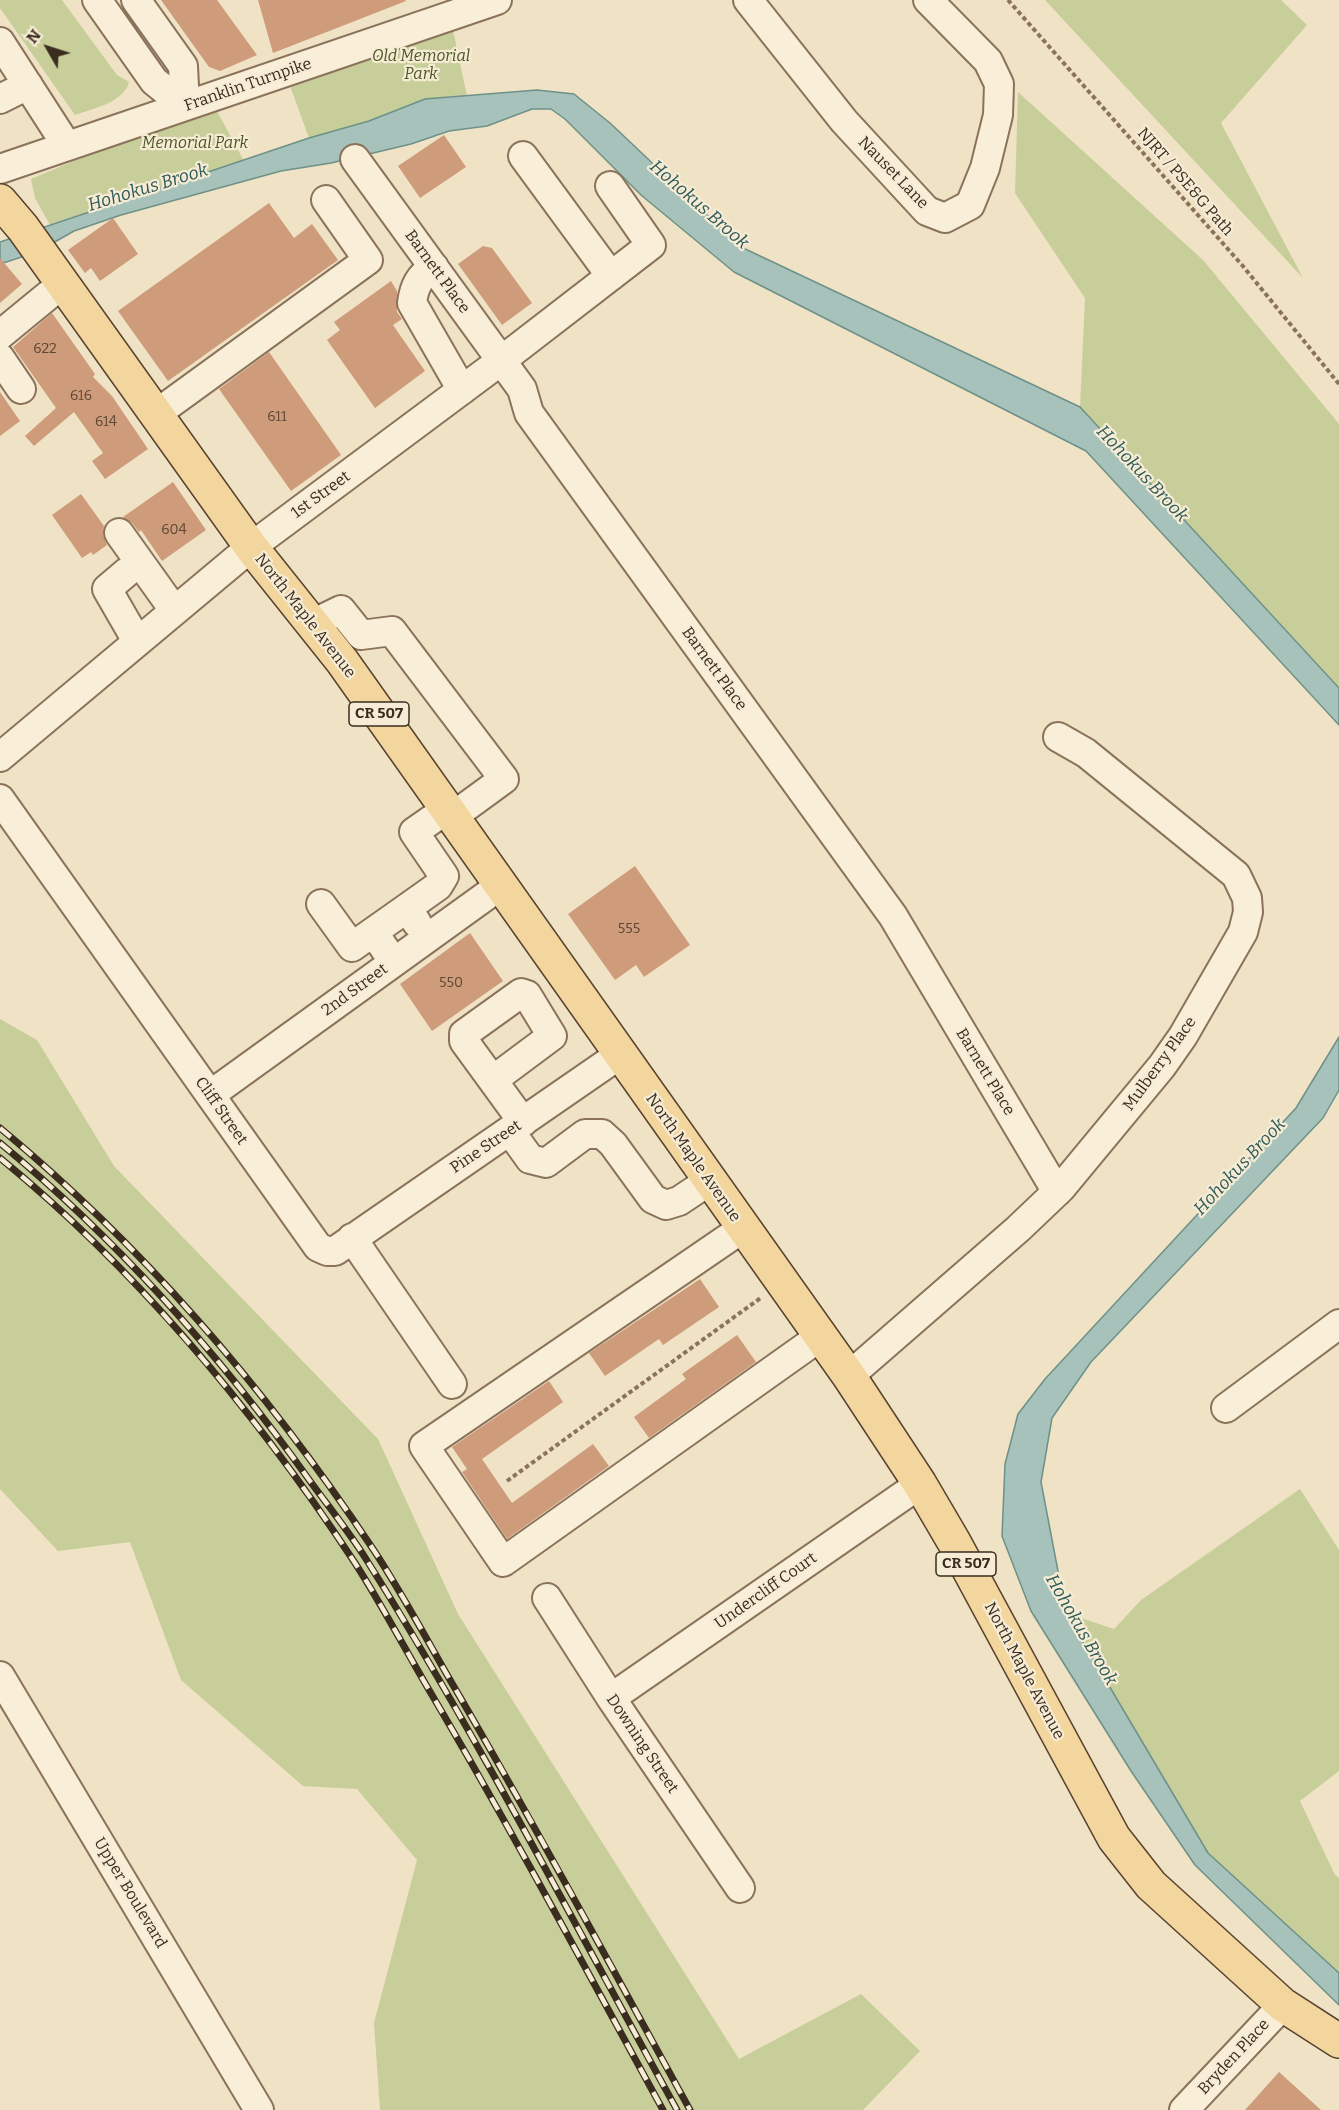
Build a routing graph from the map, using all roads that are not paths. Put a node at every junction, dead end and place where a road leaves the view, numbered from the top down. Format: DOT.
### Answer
graph roads {
  1 [pos="98,0"];
  2 [pos="136,0"];
  3 [pos="497,0"];
  4 [pos="748,0"];
  5 [pos="928,0"];
  6 [pos="0,42"];
  7 [pos="28,85"];
  8 [pos="0,99"];
  9 [pos="185,106"];
  10 [pos="67,146"];
  11 [pos="523,156"];
  12 [pos="355,159"];
  13 [pos="0,169"];
  14 [pos="610,186"];
  15 [pos="326,200"];
  16 [pos="0,201"];
  17 [pos="434,267"];
  18 [pos="54,272"];
  19 [pos="611,276"];
  20 [pos="0,335"];
  21 [pos="0,358"];
  22 [pos="502,360"];
  23 [pos="21,389"];
  24 [pos="462,390"];
  25 [pos="156,414"];
  26 [pos="119,533"];
  27 [pos="251,547"];
  28 [pos="127,572"];
  29 [pos="174,610"];
  30 [pos="312,624"];
  31 [pos="137,641"];
  32 [pos="1058,737"];
  33 [pos="0,757"];
  34 [pos="0,799"];
  35 [pos="450,813"];
  36 [pos="501,885"];
  37 [pos="321,904"];
  38 [pos="407,908"];
  39 [pos="373,932"];
  40 [pos="428,938"];
  41 [pos="394,962"];
  42 [pos="620,1055"];
  43 [pos="493,1080"];
  44 [pos="210,1095"];
  45 [pos="516,1126"];
  46 [pos="709,1181"];
  47 [pos="1057,1192"];
  48 [pos="743,1228"];
  49 [pos="352,1238"];
  50 [pos="821,1336"];
  51 [pos="1335,1336"];
  52 [pos="849,1376"];
  53 [pos="452,1384"];
  54 [pos="1226,1408"];
  55 [pos="920,1484"];
  56 [pos="547,1598"];
  57 [pos="0,1676"];
  58 [pos="611,1698"];
  59 [pos="740,1888"];
  60 [pos="1283,2005"];
  61 [pos="1339,2041"];
  62 [pos="259,2110"];
  63 [pos="1185,2110"];
  1 -- 9 [label="street"];
  2 -- 9 [label="street"];
  3 -- 9 [label="street, Franklin Turnpike"];
  4 -- 5 [label="street, Nauset Lane"];
  6 -- 7 [label="street"];
  7 -- 8 [label="street"];
  7 -- 10 [label="street"];
  9 -- 10 [label="street, Franklin Turnpike"];
  10 -- 13 [label="street, Franklin Turnpike"];
  11 -- 19 [label="street"];
  12 -- 17 [label="street, Barnett Place"];
  14 -- 19 [label="street, 1st Street"];
  15 -- 25 [label="street"];
  16 -- 18 [label="main road, CR 507"];
  17 -- 22 [label="street, Barnett Place"];
  17 -- 24 [label="street"];
  18 -- 20 [label="street"];
  18 -- 25 [label="main road, North Maple Avenue / CR 507"];
  19 -- 22 [label="street, 1st Street"];
  21 -- 23 [label="street"];
  22 -- 24 [label="street, 1st Street"];
  22 -- 47 [label="street, Barnett Place"];
  24 -- 27 [label="street, 1st Street"];
  25 -- 27 [label="main road, North Maple Avenue / CR 507"];
  26 -- 29 [label="street"];
  27 -- 29 [label="street, 1st Street"];
  27 -- 30 [label="main road, North Maple Avenue / CR 507"];
  28 -- 31 [label="street"];
  29 -- 31 [label="street, 1st Street"];
  30 -- 35 [label="main road, North Maple Avenue / CR 507"];
  30 -- 35 [label="street"];
  31 -- 33 [label="street, 1st Street"];
  32 -- 47 [label="street, Mulberry Place"];
  34 -- 44 [label="street, Cliff Street"];
  35 -- 36 [label="main road, North Maple Avenue / CR 507"];
  35 -- 38 [label="street"];
  36 -- 40 [label="street, 2nd Street"];
  36 -- 42 [label="main road, North Maple Avenue / CR 507"];
  37 -- 39 [label="street"];
  38 -- 39 [label="street"];
  38 -- 40 [label="street"];
  39 -- 41 [label="street"];
  40 -- 41 [label="street, 2nd Street"];
  41 -- 44 [label="street, 2nd Street"];
  42 -- 45 [label="street, Pine Street"];
  42 -- 46 [label="main road, North Maple Avenue / CR 507"];
  43 -- 45 [label="street"];
  44 -- 49 [label="street, Cliff Street"];
  45 -- 46 [label="street"];
  45 -- 49 [label="street, Pine Street"];
  46 -- 48 [label="main road, North Maple Avenue / CR 507"];
  47 -- 52 [label="street, Mulberry Place"];
  48 -- 50 [label="main road, North Maple Avenue / CR 507"];
  48 -- 50 [label="street"];
  49 -- 53 [label="street"];
  50 -- 52 [label="main road, North Maple Avenue / CR 507"];
  51 -- 54 [label="street"];
  52 -- 55 [label="main road, North Maple Avenue / CR 507"];
  55 -- 58 [label="street, Undercliff Court"];
  55 -- 60 [label="main road, North Maple Avenue / CR 507"];
  56 -- 58 [label="street, Downing Street"];
  57 -- 62 [label="street, Upper Boulevard"];
  58 -- 59 [label="street, Downing Street"];
  60 -- 61 [label="main road, North Maple Avenue / CR 507"];
  60 -- 63 [label="street, Bryden Place"];
}
